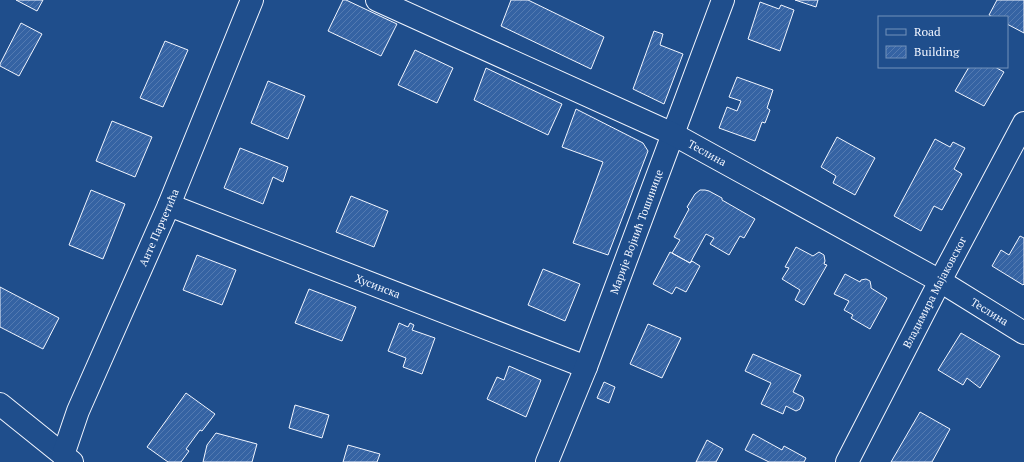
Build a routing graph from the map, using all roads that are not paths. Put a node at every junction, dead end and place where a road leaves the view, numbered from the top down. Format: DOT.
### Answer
graph roads {
  1 [pos="252,0"];
  2 [pos="377,0"];
  3 [pos="723,0"];
  4 [pos="1024,123"];
  5 [pos="673,134"];
  6 [pos="169,205"];
  7 [pos="940,281"];
  8 [pos="1024,333"];
  9 [pos="586,367"];
  10 [pos="0,404"];
  11 [pos="67,458"];
  12 [pos="547,462"];
  13 [pos="847,462"];
  1 -- 6 [label="street, Анте Парчетића"];
  2 -- 5 [label="street, Теслина"];
  3 -- 5 [label="street, Марије Војнић Тошинице"];
  4 -- 7 [label="street, Владимира Мајаковског"];
  5 -- 7 [label="street, Теслина"];
  5 -- 9 [label="street, Марије Војнић Тошинице"];
  6 -- 9 [label="street, Хусинска"];
  6 -- 11 [label="street, Анте Парчетића"];
  7 -- 8 [label="street, Теслина"];
  7 -- 13 [label="street, Владимира Мајаковског"];
  9 -- 12 [label="street, Марије Војнић Тошинице"];
  10 -- 11 [label="street"];
}
